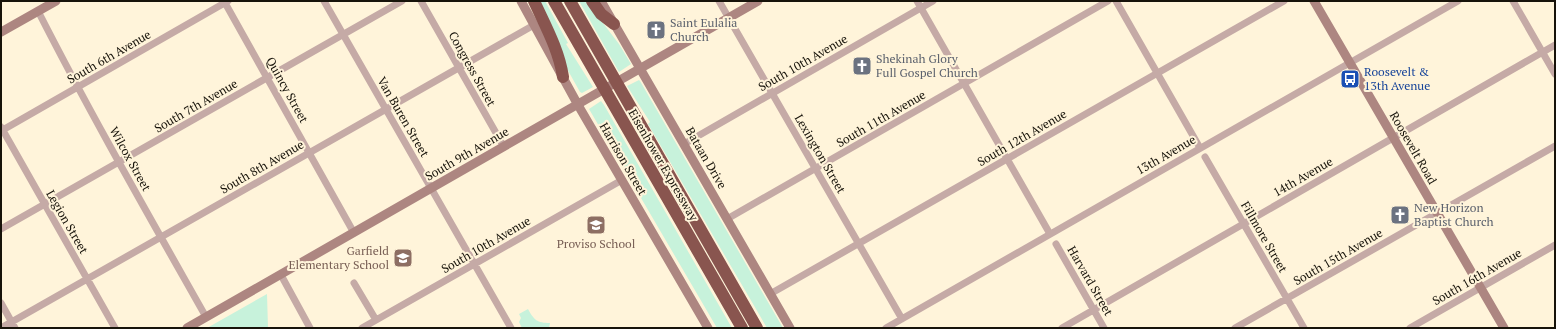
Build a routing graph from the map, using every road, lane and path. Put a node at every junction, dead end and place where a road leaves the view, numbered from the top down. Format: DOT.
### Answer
graph roads {
  1 [pos="56,1"];
  2 [pos="324,1"];
  3 [pos="402,1"];
  4 [pos="422,1"];
  5 [pos="521,1"];
  6 [pos="534,1"];
  7 [pos="554,1"];
  8 [pos="570,1"];
  9 [pos="592,1"];
  10 [pos="601,1"];
  11 [pos="719,1"];
  12 [pos="758,1"];
  13 [pos="916,1"];
  14 [pos="933,1"];
  15 [pos="1108,1"];
  16 [pos="1116,1"];
  17 [pos="1284,1"];
  18 [pos="1314,1"];
  19 [pos="1458,1"];
  20 [pos="1513,1"];
  21 [pos="226,2"];
  22 [pos="921,8"];
  23 [pos="38,11"];
  24 [pos="728,18"];
  25 [pos="614,24"];
  26 [pos="534,25"];
  27 [pos="1,32"];
  28 [pos="343,34"];
  29 [pos="1555,45"];
  30 [pos="1542,52"];
  31 [pos="1350,62"];
  32 [pos="459,67"];
  33 [pos="636,71"];
  34 [pos="1157,73"];
  35 [pos="1555,74"];
  36 [pos="563,77"];
  37 [pos="267,78"];
  38 [pos="964,84"];
  39 [pos="77,88"];
  40 [pos="772,93"];
  41 [pos="578,105"];
  42 [pos="386,109"];
  43 [pos="2,130"];
  44 [pos="1393,138"];
  45 [pos="684,144"];
  46 [pos="1555,146"];
  47 [pos="504,147"];
  48 [pos="1200,148"];
  49 [pos="309,152"];
  50 [pos="1205,157"];
  51 [pos="1007,159"];
  52 [pos="120,162"];
  53 [pos="815,169"];
  54 [pos="622,180"];
  55 [pos="431,189"];
  56 [pos="45,204"];
  57 [pos="1437,213"];
  58 [pos="727,219"];
  59 [pos="1244,224"];
  60 [pos="1,230"];
  61 [pos="354,233"];
  62 [pos="1050,234"];
  63 [pos="160,237"];
  64 [pos="859,244"];
  65 [pos="1056,244"];
  66 [pos="1555,245"];
  67 [pos="474,264"];
  68 [pos="281,275"];
  69 [pos="87,279"];
  70 [pos="354,283"];
  71 [pos="1480,288"];
  72 [pos="770,294"];
  73 [pos="1287,299"];
  74 [pos="1,304"];
  75 [pos="1094,310"];
  76 [pos="206,317"];
  77 [pos="902,319"];
  78 [pos="376,320"];
  79 [pos="13,325"];
  80 [pos="1,328"];
  81 [pos="115,328"];
  82 [pos="187,328"];
  83 [pos="310,328"];
  84 [pos="362,328"];
  85 [pos="511,328"];
  86 [pos="708,328"];
  87 [pos="742,328"];
  88 [pos="757,328"];
  89 [pos="790,328"];
  90 [pos="886,328"];
  91 [pos="1062,328"];
  92 [pos="1104,328"];
  93 [pos="1235,328"];
  94 [pos="1304,328"];
  95 [pos="1410,328"];
  96 [pos="1504,328"];
  1 -- 23 [label="street"];
  2 -- 28 [label="street, Van Buren Street"];
  3 -- 28 [label="street, South 7th Avenue"];
  4 -- 32 [label="street, Congress Street"];
  5 -- 26 [label="street, Harrison Street"];
  6 -- 36 [label="highway"];
  7 -- 87 [label="highway, Eisenhower Expressway"];
  8 -- 88 [label="highway, Eisenhower Expressway"];
  9 -- 25 [label="highway"];
  10 -- 25 [label="street, Bataan Drive"];
  11 -- 24 [label="street, Lexington Street"];
  12 -- 24 [label="street, South 9th Avenue"];
  13 -- 22 [label="street"];
  14 -- 22 [label="street, South 10th Avenue"];
  15 -- 38 [label="street, South 11th Avenue"];
  16 -- 34 [label="street"];
  17 -- 34 [label="street, South 12th Avenue"];
  18 -- 31 [label="street, Roosevelt Road"];
  19 -- 31 [label="street, 13th Avenue"];
  20 -- 30 [label="street"];
  21 -- 37 [label="street, Quincy Street"];
  21 -- 39 [label="street, South 6th Avenue"];
  22 -- 38 [label="street"];
  22 -- 40 [label="street, South 10th Avenue"];
  23 -- 27 [label="street"];
  23 -- 39 [label="street, Wilcox Street"];
  24 -- 33 [label="street, South 9th Avenue"];
  24 -- 40 [label="street, Lexington Street"];
  25 -- 33 [label="street, Bataan Drive"];
  26 -- 32 [label="street, South 8th Avenue"];
  26 -- 36 [label="street, Harrison Street"];
  28 -- 37 [label="street, South 7th Avenue"];
  28 -- 42 [label="street, Van Buren Street"];
  29 -- 30 [label="street, 14th Avenue"];
  30 -- 35 [label="street"];
  30 -- 44 [label="street, 14th Avenue"];
  31 -- 44 [label="street, Roosevelt Road"];
  31 -- 48 [label="street, 13th Avenue"];
  32 -- 42 [label="street, South 8th Avenue"];
  32 -- 47 [label="street, Congress Street"];
  33 -- 41 [label="street, South 9th Avenue"];
  33 -- 45 [label="street, Bataan Drive"];
  34 -- 48 [label="street"];
  34 -- 51 [label="street, South 12th Avenue"];
  36 -- 41 [label="street, Harrison Street"];
  37 -- 49 [label="street, Quincy Street"];
  37 -- 52 [label="street, South 7th Avenue"];
  38 -- 51 [label="street"];
  38 -- 53 [label="street, South 11th Avenue"];
  39 -- 43 [label="street, South 6th Avenue"];
  39 -- 52 [label="street, Wilcox Street"];
  40 -- 45 [label="street, South 10th Avenue"];
  40 -- 53 [label="street, Lexington Street"];
  41 -- 47 [label="street, South 9th Avenue"];
  41 -- 54 [label="street, Harrison Street"];
  42 -- 49 [label="street, South 8th Avenue"];
  42 -- 55 [label="street, Van Buren Street"];
  43 -- 56 [label="street, Legion Street"];
  44 -- 57 [label="street, Roosevelt Road"];
  44 -- 59 [label="street, 14th Avenue"];
  45 -- 58 [label="street, Bataan Drive"];
  46 -- 57 [label="street, South 15th Avenue"];
  47 -- 55 [label="street, South 9th Avenue"];
  48 -- 62 [label="street, 13th Avenue"];
  49 -- 61 [label="street, Quincy Street"];
  49 -- 63 [label="street, South 8th Avenue"];
  50 -- 59 [label="street, Fillmore Street"];
  51 -- 62 [label="street"];
  51 -- 64 [label="street, South 12th Avenue"];
  52 -- 56 [label="street, South 7th Avenue"];
  52 -- 63 [label="street, Wilcox Street"];
  53 -- 58 [label="street, South 11th Avenue"];
  53 -- 64 [label="street, Lexington Street"];
  54 -- 67 [label="street, South 10th Avenue"];
  54 -- 86 [label="street, Harrison Street"];
  55 -- 61 [label="street, South 9th Avenue"];
  55 -- 67 [label="street, Van Buren Street"];
  56 -- 60 [label="street, South 7th Avenue"];
  56 -- 69 [label="street, Legion Street"];
  57 -- 71 [label="street, Roosevelt Road"];
  57 -- 73 [label="street, South 15th Avenue"];
  58 -- 72 [label="street, Bataan Drive"];
  59 -- 73 [label="street, Fillmore Street"];
  59 -- 75 [label="street, 14th Avenue"];
  61 -- 68 [label="street, South 9th Avenue"];
  62 -- 77 [label="street, 13th Avenue"];
  63 -- 69 [label="street, South 8th Avenue"];
  63 -- 76 [label="street, Wilcox Street"];
  64 -- 72 [label="street, South 12th Avenue"];
  64 -- 77 [label="street, Lexington Street"];
  65 -- 75 [label="street, Harvard Street"];
  66 -- 71 [label="street, South 16th Avenue"];
  67 -- 78 [label="street, South 10th Avenue"];
  67 -- 85 [label="street, Van Buren Street"];
  68 -- 76 [label="street, South 9th Avenue"];
  68 -- 83 [label="street"];
  69 -- 79 [label="street, South 8th Avenue"];
  69 -- 81 [label="street, Legion Street"];
  70 -- 78 [label="street"];
  71 -- 95 [label="street, South 16th Avenue"];
  71 -- 96 [label="street, Roosevelt Road"];
  72 -- 89 [label="street, Bataan Drive"];
  73 -- 93 [label="street, South 15th Avenue"];
  73 -- 94 [label="street, Fillmore Street"];
  74 -- 79 [label="street"];
  75 -- 91 [label="street, 14th Avenue"];
  75 -- 92 [label="street, Harvard Street"];
  76 -- 82 [label="street, South 9th Avenue"];
  77 -- 90 [label="street, 13th Avenue"];
  78 -- 84 [label="street, South 10th Avenue"];
  79 -- 80 [label="street, South 8th Avenue"];
}
